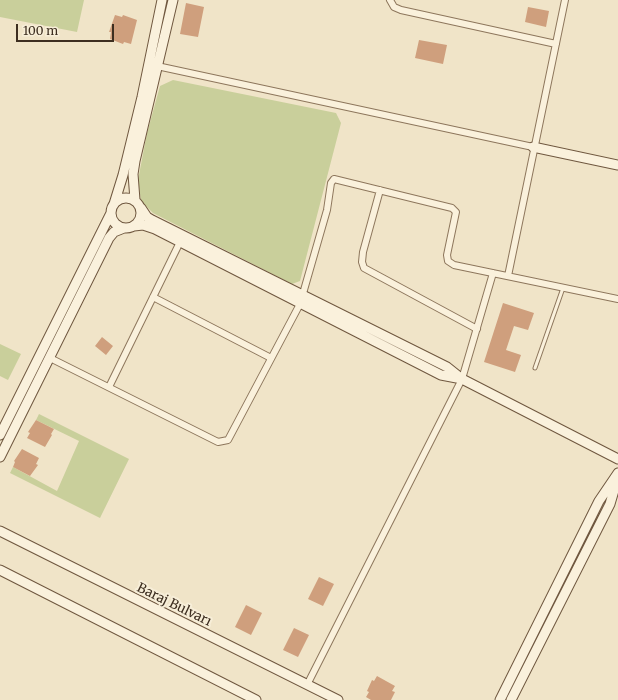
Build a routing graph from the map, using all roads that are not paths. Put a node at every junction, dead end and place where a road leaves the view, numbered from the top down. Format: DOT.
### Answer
graph roads {
  1 [pos="162,0"];
  2 [pos="173,0"];
  3 [pos="390,0"];
  4 [pos="565,0"];
  5 [pos="556,44"];
  6 [pos="158,66"];
  7 [pos="534,147"];
  8 [pos="618,166"];
  9 [pos="380,190"];
  10 [pos="114,204"];
  11 [pos="138,204"];
  12 [pos="111,214"];
  13 [pos="134,226"];
  14 [pos="124,228"];
  15 [pos="180,242"];
  16 [pos="493,273"];
  17 [pos="508,276"];
  18 [pos="564,286"];
  19 [pos="304,294"];
  20 [pos="153,297"];
  21 [pos="618,299"];
  22 [pos="300,304"];
  23 [pos="477,329"];
  24 [pos="50,358"];
  25 [pos="271,358"];
  26 [pos="535,368"];
  27 [pos="462,379"];
  28 [pos="109,387"];
  29 [pos="0,435"];
  30 [pos="0,457"];
  31 [pos="618,459"];
  32 [pos="618,474"];
  33 [pos="0,531"];
  34 [pos="0,570"];
  35 [pos="307,685"];
  36 [pos="256,700"];
  37 [pos="338,700"];
  38 [pos="500,700"];
  39 [pos="511,700"];
  1 -- 10 [label="street"];
  2 -- 6 [label="street"];
  3 -- 5 [label="street"];
  4 -- 5 [label="street"];
  5 -- 7 [label="street"];
  6 -- 7 [label="street"];
  6 -- 11 [label="street"];
  7 -- 8 [label="street"];
  7 -- 17 [label="street"];
  9 -- 16 [label="street"];
  9 -- 19 [label="street"];
  9 -- 23 [label="street"];
  10 -- 11 [label="street"];
  10 -- 12 [label="street"];
  11 -- 13 [label="street"];
  11 -- 19 [label="street"];
  12 -- 14 [label="street"];
  12 -- 29 [label="street"];
  13 -- 14 [label="street"];
  13 -- 15 [label="street"];
  14 -- 24 [label="street"];
  15 -- 20 [label="street"];
  15 -- 22 [label="street"];
  16 -- 17 [label="street"];
  16 -- 23 [label="street"];
  17 -- 18 [label="street"];
  18 -- 21 [label="street"];
  18 -- 26 [label="lane"];
  19 -- 22 [label="street"];
  19 -- 27 [label="street"];
  20 -- 25 [label="street"];
  20 -- 28 [label="street"];
  22 -- 25 [label="street"];
  22 -- 27 [label="street"];
  23 -- 27 [label="street"];
  24 -- 28 [label="street"];
  24 -- 30 [label="street"];
  25 -- 28 [label="street"];
  27 -- 31 [label="street"];
  27 -- 35 [label="street"];
  32 -- 38 [label="street"];
  32 -- 39 [label="street"];
  33 -- 35 [label="street, Baraj Bulvarı"];
  34 -- 36 [label="street"];
  35 -- 37 [label="street, Baraj Bulvarı"];
}
